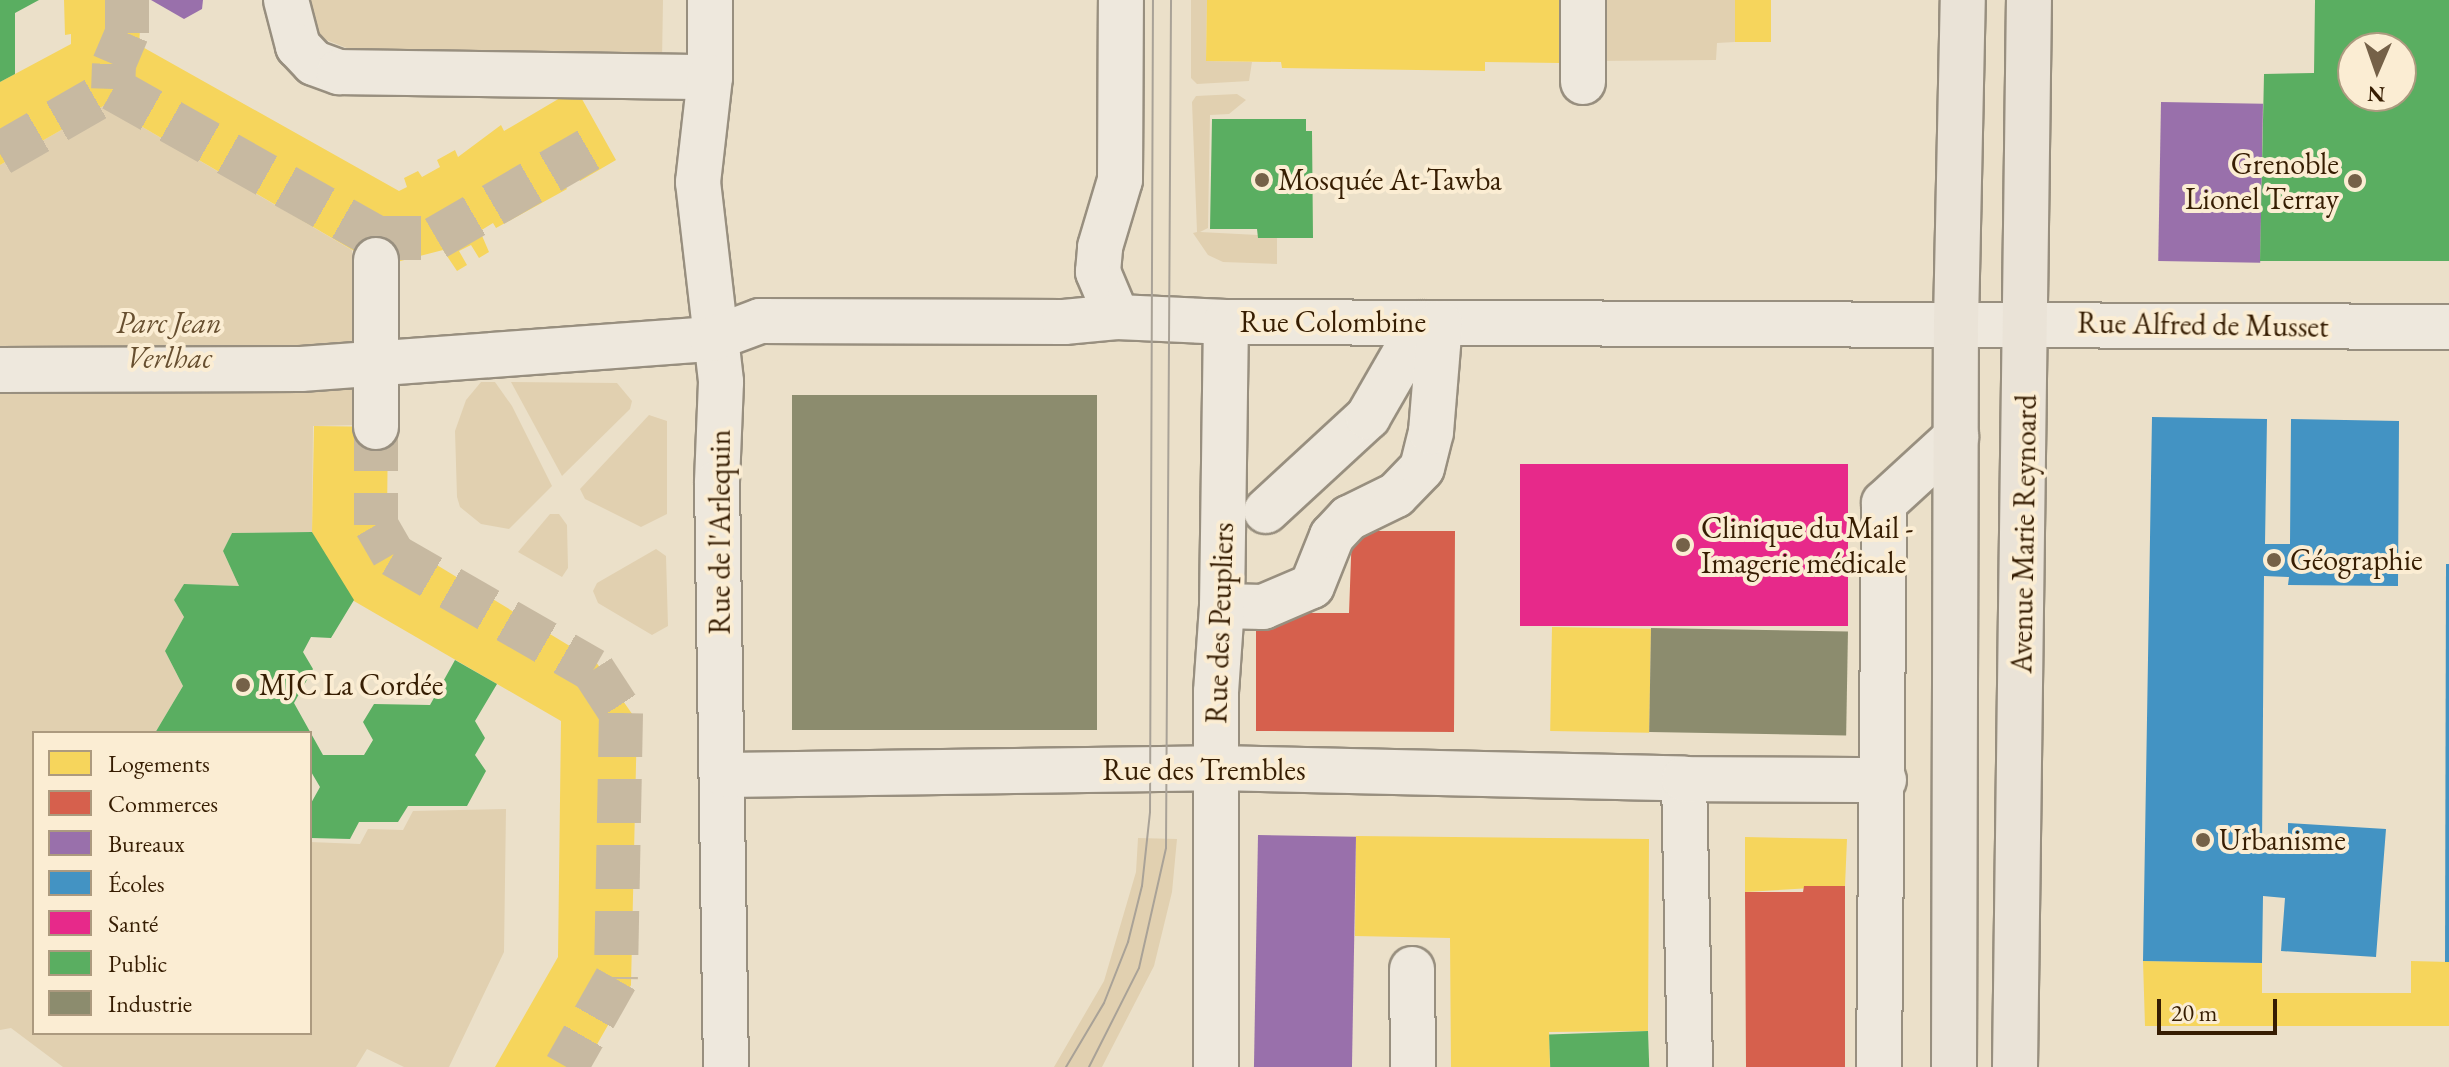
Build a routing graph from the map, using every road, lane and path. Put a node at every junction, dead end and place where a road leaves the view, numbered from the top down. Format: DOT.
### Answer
graph roads {
  1 [pos="286,0"];
  2 [pos="710,0"];
  3 [pos="1121,0"];
  4 [pos="1583,0"];
  5 [pos="1963,0"];
  6 [pos="2029,0"];
  7 [pos="710,77"];
  8 [pos="1583,82"];
  9 [pos="376,260"];
  10 [pos="1117,317"];
  11 [pos="1226,322"];
  12 [pos="1431,323"];
  13 [pos="1956,323"];
  14 [pos="2028,323"];
  15 [pos="2449,327"];
  16 [pos="712,339"];
  17 [pos="376,363"];
  18 [pos="0,370"];
  19 [pos="376,427"];
  20 [pos="1956,437"];
  21 [pos="1266,511"];
  22 [pos="1222,606"];
  23 [pos="1216,768"];
  24 [pos="725,775"];
  25 [pos="1684,779"];
  26 [pos="1884,780"];
  27 [pos="1412,969"];
  28 [pos="726,1067"];
  29 [pos="1216,1067"];
  30 [pos="1413,1067"];
  31 [pos="1690,1067"];
  32 [pos="1879,1067"];
  33 [pos="1954,1067"];
  34 [pos="2015,1067"];
  1 -- 7 [label="street"];
  2 -- 7 [label="street, Rue de l'Arlequin"];
  3 -- 10 [label="street"];
  4 -- 8 [label="street"];
  5 -- 13 [label="main road"];
  6 -- 14 [label="main road, Avenue Marie Reynoard"];
  7 -- 16 [label="street, Rue de l'Arlequin"];
  9 -- 17 [label="street"];
  10 -- 11 [label="street, Rue Colombine"];
  10 -- 16 [label="street, Rue Colombine"];
  11 -- 12 [label="street, Rue Colombine"];
  11 -- 22 [label="street, Rue des Peupliers"];
  12 -- 13 [label="street, Rue Colombine"];
  12 -- 21 [label="street"];
  12 -- 22 [label="street"];
  13 -- 14 [label="street, Rue Alfred de Musset"];
  13 -- 20 [label="main road"];
  14 -- 15 [label="street, Rue Alfred de Musset"];
  14 -- 34 [label="main road, Avenue Marie Reynoard"];
  16 -- 17 [label="street, Rue Colombine"];
  16 -- 24 [label="street, Rue de l'Arlequin"];
  17 -- 18 [label="street, Rue Colombine"];
  17 -- 19 [label="street"];
  20 -- 26 [label="street"];
  20 -- 33 [label="main road"];
  22 -- 23 [label="street, Rue des Peupliers"];
  23 -- 24 [label="street, Rue des Trembles"];
  23 -- 25 [label="street, Rue des Trembles"];
  23 -- 29 [label="street, Rue des Peupliers"];
  24 -- 28 [label="street, Rue de l'Arlequin"];
  25 -- 26 [label="street, Rue des Trembles"];
  25 -- 31 [label="street"];
  26 -- 32 [label="street"];
  27 -- 30 [label="street"];
}
